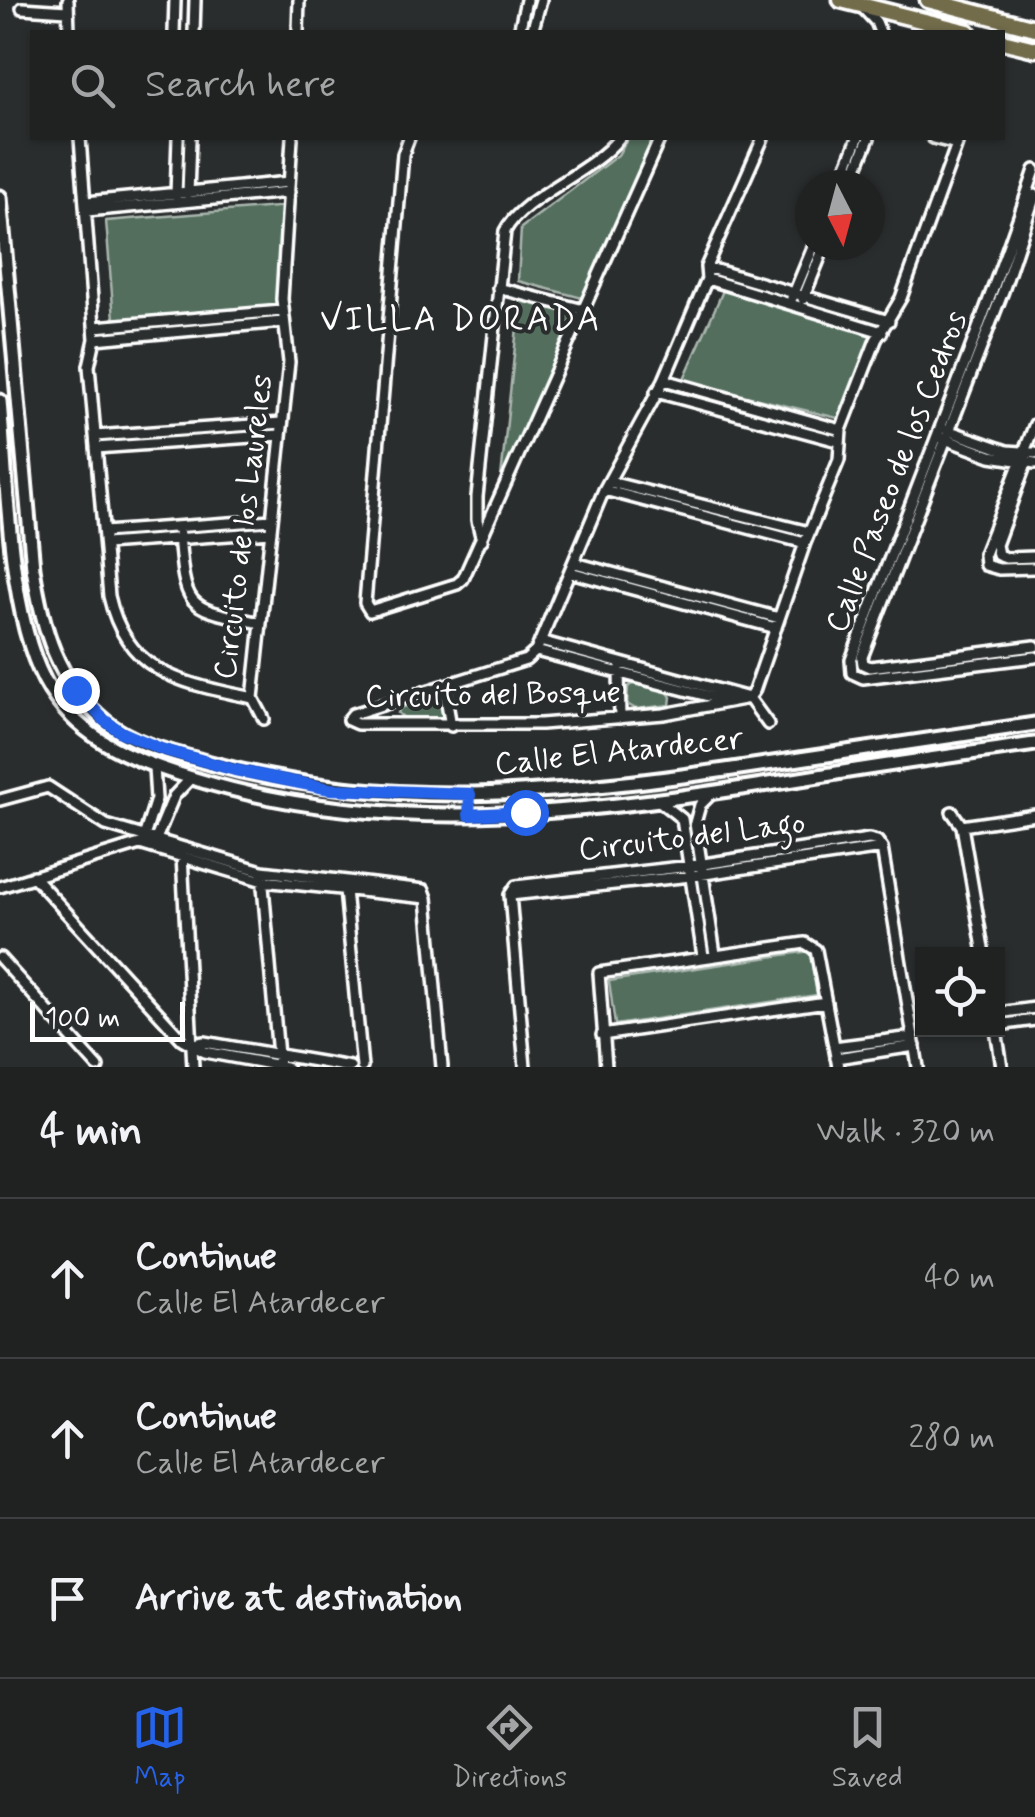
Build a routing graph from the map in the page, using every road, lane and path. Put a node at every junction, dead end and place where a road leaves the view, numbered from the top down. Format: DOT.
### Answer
graph roads {
  1 [pos="175,0"];
  2 [pos="195,0"];
  3 [pos="300,0"];
  4 [pos="526,0"];
  5 [pos="541,0"];
  6 [pos="841,0"];
  7 [pos="928,0"];
  8 [pos="944,2"];
  9 [pos="860,5"];
  10 [pos="68,6"];
  11 [pos="22,8"];
  12 [pos="934,24"];
  13 [pos="1035,28"];
  14 [pos="174,30"];
  15 [pos="194,30"];
  16 [pos="298,30"];
  17 [pos="520,30"];
  18 [pos="533,30"];
  19 [pos="879,30"];
  20 [pos="922,30"];
  21 [pos="960,30"];
  22 [pos="1005,42"];
  23 [pos="1035,49"];
  24 [pos="80,140"];
  25 [pos="178,140"];
  26 [pos="190,140"];
  27 [pos="292,140"];
  28 [pos="407,140"];
  29 [pos="617,140"];
  30 [pos="659,140"];
  31 [pos="762,140"];
  32 [pos="857,140"];
  33 [pos="868,140"];
  34 [pos="956,140"];
  35 [pos="845,170"];
  36 [pos="856,170"];
  37 [pos="1035,170"];
  38 [pos="289,187"];
  39 [pos="1035,194"];
  40 [pos="0,197"];
  41 [pos="188,197"];
  42 [pos="176,198"];
  43 [pos="87,206"];
  44 [pos="809,260"];
  45 [pos="817,260"];
  46 [pos="706,267"];
  47 [pos="707,279"];
  48 [pos="498,288"];
  49 [pos="999,290"];
  50 [pos="797,299"];
  51 [pos="584,310"];
  52 [pos="283,317"];
  53 [pos="190,319"];
  54 [pos="890,321"];
  55 [pos="95,326"];
  56 [pos="190,330"];
  57 [pos="882,332"];
  58 [pos="95,339"];
  59 [pos="664,380"];
  60 [pos="656,392"];
  61 [pos="0,406"];
  62 [pos="19,407"];
  63 [pos="756,413"];
  64 [pos="282,423"];
  65 [pos="1035,424"];
  66 [pos="942,433"];
  67 [pos="189,435"];
  68 [pos="280,435"];
  69 [pos="840,436"];
  70 [pos="22,439"];
  71 [pos="95,442"];
  72 [pos="2,443"];
  73 [pos="1027,456"];
  74 [pos="4,486"];
  75 [pos="607,486"];
  76 [pos="272,520"];
  77 [pos="178,527"];
  78 [pos="104,532"];
  79 [pos="271,532"];
  80 [pos="807,538"];
  81 [pos="179,539"];
  82 [pos="482,540"];
  83 [pos="105,544"];
  84 [pos="898,550"];
  85 [pos="998,555"];
  86 [pos="1035,556"];
  87 [pos="985,565"];
  88 [pos="572,567"];
  89 [pos="1035,568"];
  90 [pos="261,623"];
  91 [pos="777,623"];
  92 [pos="538,646"];
  93 [pos="1035,646"];
  94 [pos="996,651"];
  95 [pos="1035,657"];
  96 [pos="996,663"];
  97 [pos="864,664"];
  98 [pos="619,667"];
  99 [pos="852,673"];
  100 [pos="444,686"];
  101 [pos="253,698"];
  102 [pos="748,698"];
  103 [pos="734,703"];
  104 [pos="620,718"];
  105 [pos="264,719"];
  106 [pos="768,724"];
  107 [pos="1035,724"];
  108 [pos="450,726"];
  109 [pos="1035,744"];
  110 [pos="161,749"];
  111 [pos="834,754"];
  112 [pos="154,767"];
  113 [pos="837,773"];
  114 [pos="191,778"];
  115 [pos="655,781"];
  116 [pos="711,793"];
  117 [pos="470,794"];
  118 [pos="0,800"];
  119 [pos="658,800"];
  120 [pos="952,812"];
  121 [pos="469,815"];
  122 [pos="1035,815"];
  123 [pos="962,826"];
  124 [pos="156,839"];
  125 [pos="144,840"];
  126 [pos="182,853"];
  127 [pos="702,869"];
  128 [pos="690,871"];
  129 [pos="33,876"];
  130 [pos="262,876"];
  131 [pos="0,887"];
  132 [pos="345,887"];
  133 [pos="983,947"];
  134 [pos="715,954"];
  135 [pos="703,956"];
  136 [pos="0,958"];
  137 [pos="826,1002"];
  138 [pos="1035,1008"];
  139 [pos="1005,1012"];
  140 [pos="1035,1020"];
  141 [pos="1005,1026"];
  142 [pos="602,1035"];
  143 [pos="998,1037"];
  144 [pos="914,1041"];
  145 [pos="192,1044"];
  146 [pos="836,1057"];
  147 [pos="281,1063"];
  148 [pos="98,1067"];
  149 [pos="193,1067"];
  150 [pos="350,1067"];
  151 [pos="362,1067"];
  152 [pos="442,1067"];
  153 [pos="524,1067"];
  154 [pos="606,1067"];
  155 [pos="918,1067"];
  156 [pos="1002,1067"];
  1 -- 14 [label="street"];
  2 -- 15 [label="street"];
  3 -- 16 [label="street"];
  4 -- 17 [label="street"];
  5 -- 18 [label="street"];
  6 -- 9 [label="main road"];
  7 -- 8 [label="main road"];
  8 -- 13 [label="main road"];
  9 -- 12 [label="main road"];
  9 -- 19 [label="street"];
  10 -- 11 [label="street"];
  12 -- 20 [label="street"];
  12 -- 21 [label="main road"];
  22 -- 23 [label="main road"];
  24 -- 43 [label="street, Circuito de los Laureles"];
  25 -- 42 [label="street"];
  26 -- 41 [label="street"];
  27 -- 38 [label="street, Circuito de los Laureles"];
  28 -- 82 [label="street"];
  29 -- 48 [label="street"];
  30 -- 51 [label="street"];
  31 -- 46 [label="street, Circuito del Bosque"];
  32 -- 35 [label="street"];
  33 -- 36 [label="street"];
  34 -- 54 [label="street"];
  37 -- 49 [label="street, Calle Paseo de los Cedros"];
  38 -- 41 [label="street"];
  38 -- 52 [label="street, Circuito de los Laureles"];
  39 -- 49 [label="street, Calle Paseo de los Cedros"];
  40 -- 62 [label="street, Calle El Atardecer"];
  41 -- 42 [label="street"];
  42 -- 43 [label="street"];
  43 -- 55 [label="street, Circuito de los Laureles"];
  44 -- 50 [label="street"];
  45 -- 50 [label="street"];
  46 -- 47 [label="street, Circuito del Bosque"];
  46 -- 50 [label="street"];
  47 -- 50 [label="street"];
  47 -- 59 [label="street, Circuito del Bosque"];
  48 -- 51 [label="street"];
  48 -- 82 [label="street"];
  49 -- 66 [label="street, Calle Paseo de los Cedros"];
  50 -- 54 [label="street"];
  50 -- 57 [label="street"];
  51 -- 82 [label="street"];
  52 -- 53 [label="street"];
  52 -- 56 [label="street"];
  52 -- 64 [label="street, Circuito de los Laureles"];
  53 -- 55 [label="street"];
  53 -- 56 [label="street"];
  54 -- 57 [label="street"];
  55 -- 58 [label="street, Circuito de los Laureles"];
  56 -- 58 [label="street"];
  57 -- 69 [label="street"];
  58 -- 71 [label="street, Circuito de los Laureles"];
  59 -- 60 [label="street, Circuito del Bosque"];
  59 -- 63 [label="street"];
  60 -- 63 [label="street"];
  60 -- 75 [label="street, Circuito del Bosque"];
  61 -- 62 [label="street"];
  61 -- 72 [label="street, Calle El Atardecer"];
  62 -- 70 [label="street, Calle El Atardecer"];
  63 -- 69 [label="street"];
  64 -- 67 [label="street"];
  64 -- 68 [label="street, Circuito de los Laureles"];
  65 -- 73 [label="street"];
  66 -- 73 [label="street"];
  66 -- 84 [label="street, Calle Paseo de los Cedros"];
  67 -- 68 [label="street"];
  67 -- 71 [label="street"];
  68 -- 76 [label="street, Circuito de los Laureles"];
  69 -- 80 [label="street"];
  70 -- 72 [label="street"];
  70 -- 110 [label="street, Calle El Atardecer"];
  71 -- 78 [label="street, Circuito de los Laureles"];
  72 -- 74 [label="street, Calle El Atardecer"];
  73 -- 85 [label="street"];
  73 -- 87 [label="street"];
  74 -- 112 [label="street, Calle El Atardecer"];
  75 -- 80 [label="street"];
  75 -- 88 [label="street, Circuito del Bosque"];
  76 -- 77 [label="street"];
  76 -- 79 [label="street, Circuito de los Laureles"];
  77 -- 78 [label="street"];
  77 -- 81 [label="street"];
  78 -- 83 [label="street, Circuito de los Laureles"];
  79 -- 81 [label="street"];
  79 -- 90 [label="street, Circuito de los Laureles"];
  80 -- 91 [label="street"];
  81 -- 83 [label="street"];
  81 -- 90 [label="street"];
  83 -- 101 [label="street, Circuito de los Laureles"];
  84 -- 97 [label="street, Calle Paseo de los Cedros"];
  84 -- 99 [label="street, Calle Paseo de los Cedros"];
  85 -- 86 [label="street"];
  85 -- 87 [label="street"];
  87 -- 89 [label="street"];
  88 -- 91 [label="street"];
  88 -- 92 [label="street, Circuito del Bosque"];
  90 -- 101 [label="street, Circuito de los Laureles"];
  91 -- 102 [label="street"];
  92 -- 98 [label="street"];
  92 -- 100 [label="street, Circuito del Bosque"];
  93 -- 94 [label="street, Calle Paseo de los Cedros"];
  94 -- 96 [label="street"];
  94 -- 97 [label="street, Calle Paseo de los Cedros"];
  95 -- 96 [label="street, Calle Paseo de los Cedros"];
  96 -- 99 [label="street, Calle Paseo de los Cedros"];
  97 -- 99 [label="street"];
  98 -- 102 [label="street"];
  98 -- 103 [label="street"];
  98 -- 104 [label="street"];
  100 -- 108 [label="street"];
  100 -- 108 [label="street, Circuito del Bosque"];
  101 -- 105 [label="street"];
  102 -- 103 [label="street, Circuito del Bosque"];
  102 -- 106 [label="street"];
  103 -- 104 [label="street, Circuito del Bosque"];
  104 -- 108 [label="street, Circuito del Bosque"];
  107 -- 111 [label="street, Calle El Atardecer"];
  109 -- 113 [label="street, Calle El Atardecer"];
  110 -- 112 [label="street"];
  110 -- 117 [label="street, Calle El Atardecer"];
  111 -- 113 [label="street"];
  111 -- 115 [label="street, Calle El Atardecer"];
  112 -- 114 [label="street, Calle El Atardecer"];
  112 -- 125 [label="street"];
  113 -- 116 [label="street, Calle El Atardecer"];
  114 -- 121 [label="street, Calle El Atardecer"];
  114 -- 124 [label="street"];
  115 -- 117 [label="street, Calle El Atardecer"];
  115 -- 119 [label="street"];
  116 -- 119 [label="street, Calle El Atardecer"];
  116 -- 127 [label="street"];
  117 -- 121 [label="street"];
  118 -- 125 [label="street"];
  119 -- 121 [label="street, Calle El Atardecer"];
  119 -- 128 [label="street"];
  120 -- 123 [label="street"];
  122 -- 123 [label="street"];
  123 -- 133 [label="street"];
  124 -- 125 [label="street"];
  124 -- 126 [label="street"];
  125 -- 126 [label="street"];
  125 -- 129 [label="street"];
  126 -- 130 [label="street"];
  126 -- 145 [label="street"];
  127 -- 128 [label="street, Circuito del Lago"];
  127 -- 134 [label="street"];
  127 -- 144 [label="street, Circuito del Lago"];
  128 -- 135 [label="street"];
  128 -- 153 [label="street, Circuito del Lago"];
  129 -- 131 [label="street"];
  129 -- 145 [label="street"];
  130 -- 132 [label="street"];
  130 -- 147 [label="street"];
  132 -- 151 [label="street"];
  132 -- 152 [label="street"];
  134 -- 135 [label="street"];
  134 -- 137 [label="street"];
  135 -- 142 [label="street"];
  136 -- 148 [label="street"];
  137 -- 142 [label="street"];
  137 -- 146 [label="street"];
  138 -- 139 [label="street"];
  140 -- 141 [label="street"];
  142 -- 154 [label="street"];
  143 -- 156 [label="street"];
  144 -- 146 [label="street"];
  144 -- 155 [label="street, Circuito del Lago"];
  145 -- 147 [label="street"];
  145 -- 149 [label="street"];
  147 -- 150 [label="street"];
}
